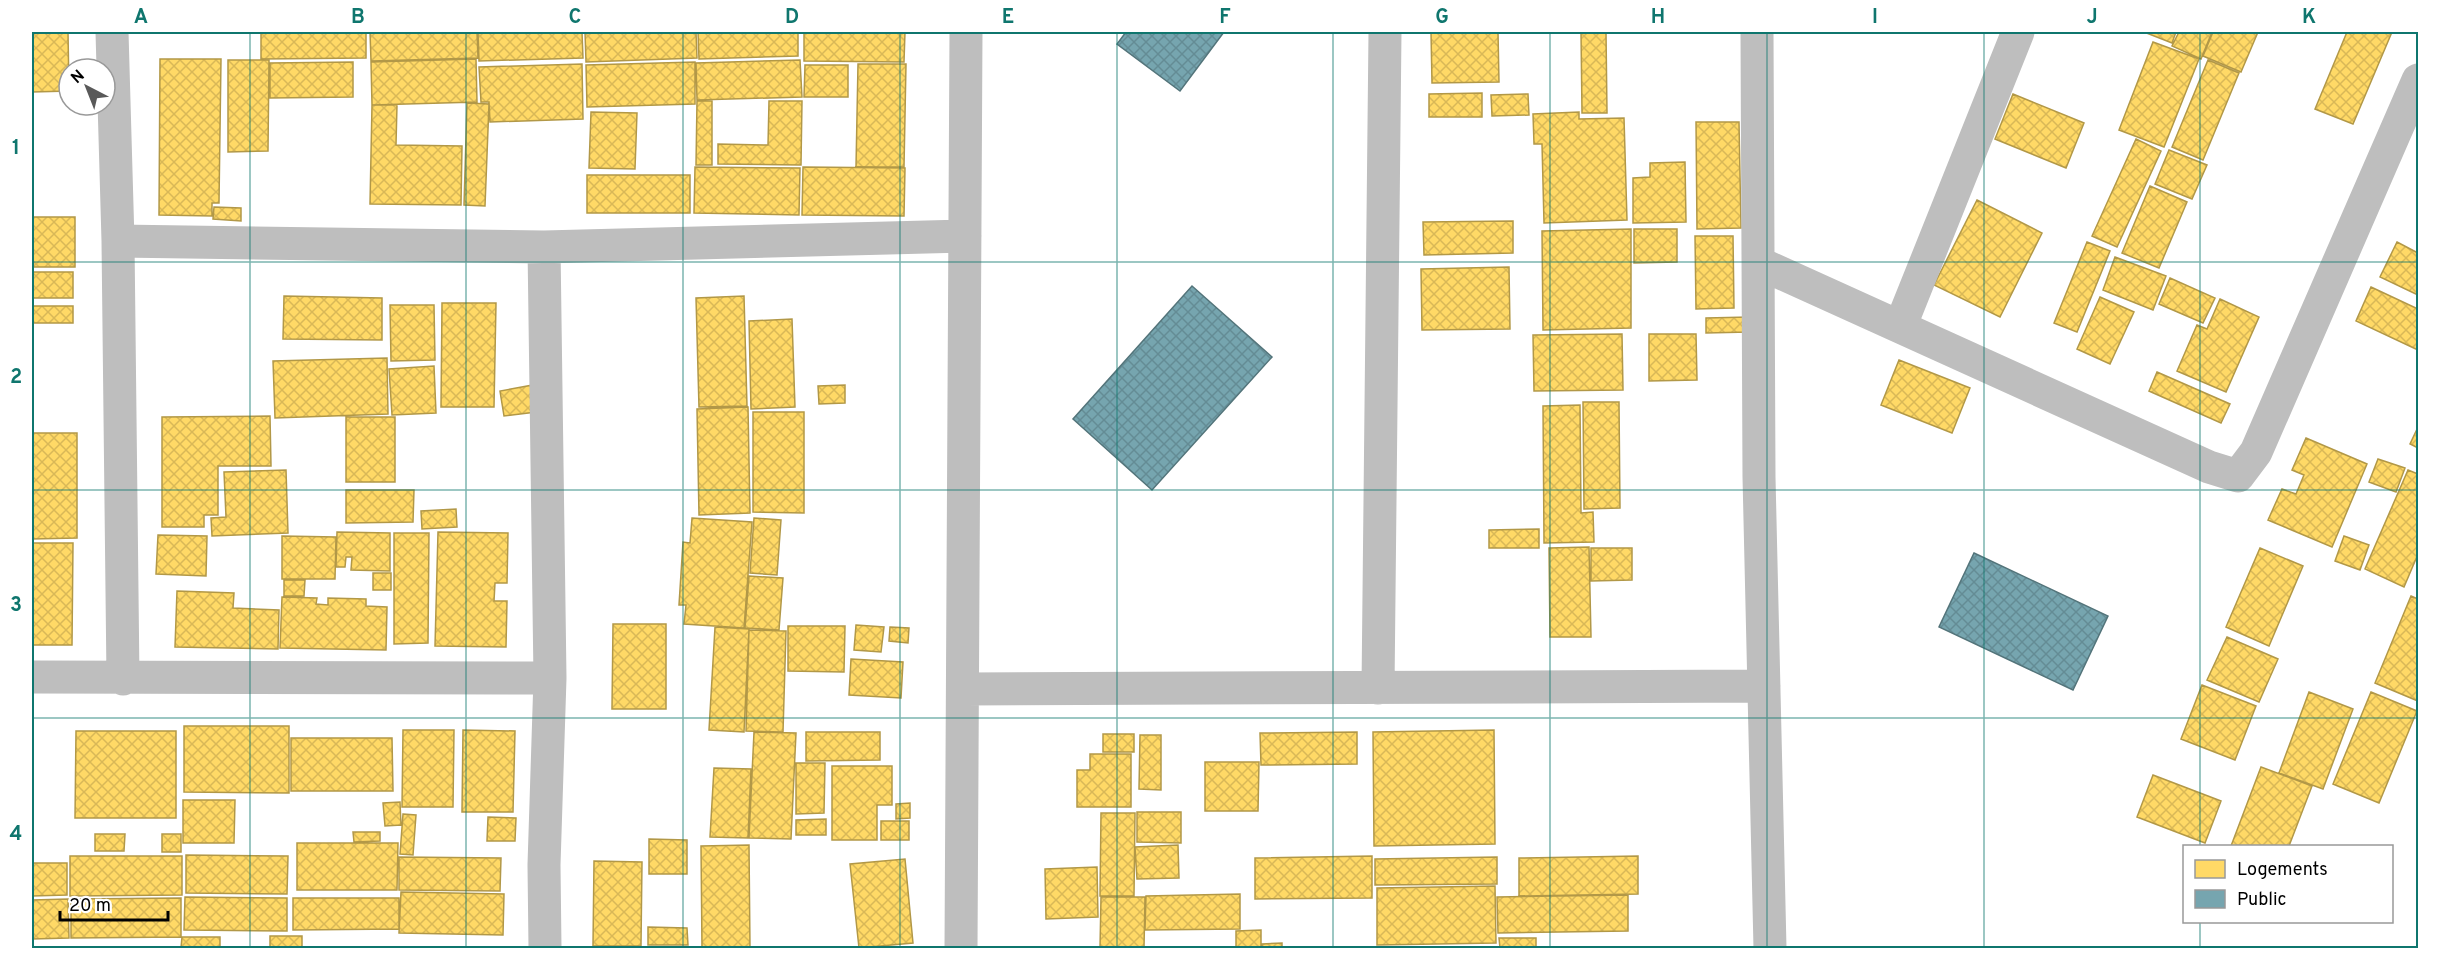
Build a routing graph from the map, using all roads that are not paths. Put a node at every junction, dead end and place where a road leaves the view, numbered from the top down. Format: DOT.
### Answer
graph roads {
  1 [pos="112,32"];
  2 [pos="966,32"];
  3 [pos="1385,32"];
  4 [pos="1757,32"];
  5 [pos="2018,32"];
  6 [pos="2418,80"];
  7 [pos="965,236"];
  8 [pos="118,241"];
  9 [pos="544,247"];
  10 [pos="1759,263"];
  11 [pos="1900,327"];
  12 [pos="32,677"];
  13 [pos="550,678"];
  14 [pos="123,679"];
  15 [pos="1764,686"];
  16 [pos="1378,688"];
  17 [pos="963,689"];
  18 [pos="545,948"];
  19 [pos="961,948"];
  20 [pos="1770,948"];
  1 -- 8 [label="street"];
  2 -- 7 [label="street"];
  3 -- 16 [label="street"];
  4 -- 10 [label="street"];
  5 -- 11 [label="street"];
  6 -- 11 [label="street"];
  7 -- 9 [label="street"];
  7 -- 17 [label="street"];
  8 -- 9 [label="street"];
  8 -- 14 [label="street"];
  9 -- 13 [label="street"];
  10 -- 11 [label="street"];
  10 -- 15 [label="street"];
  12 -- 14 [label="street"];
  13 -- 14 [label="street"];
  13 -- 18 [label="street"];
  15 -- 16 [label="street"];
  15 -- 20 [label="street"];
  16 -- 17 [label="street"];
  17 -- 19 [label="street"];
}
